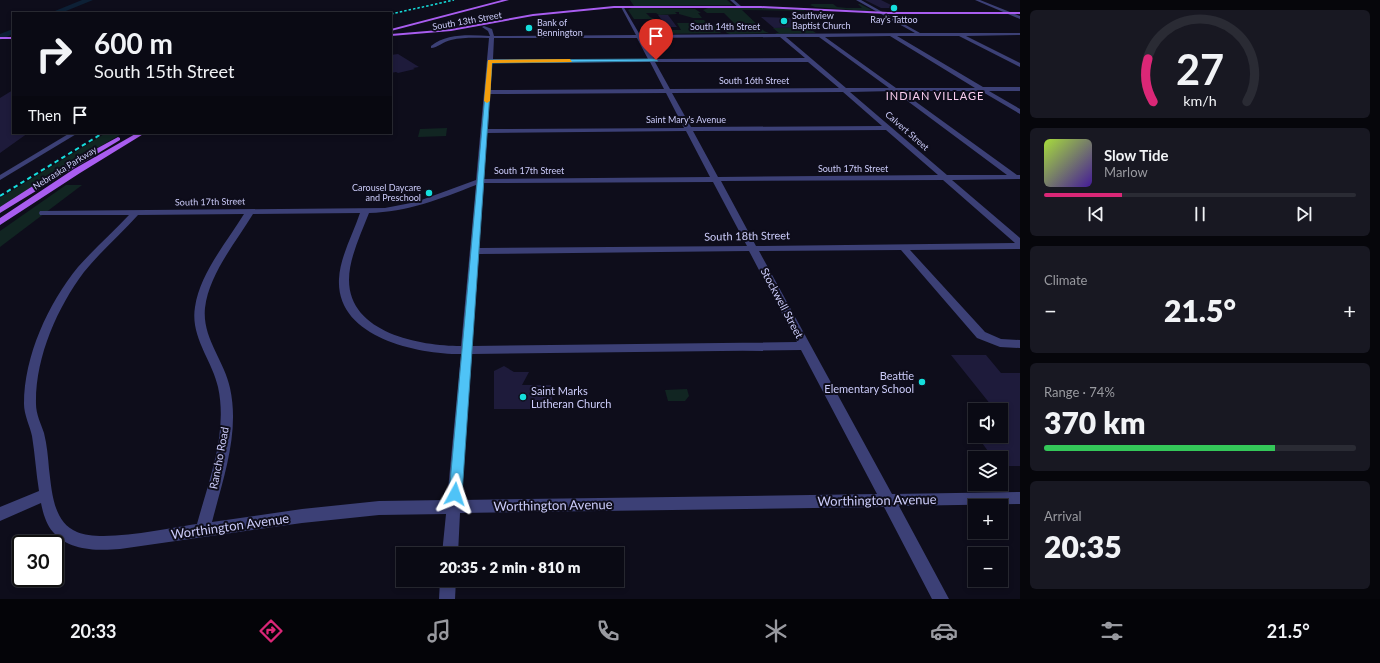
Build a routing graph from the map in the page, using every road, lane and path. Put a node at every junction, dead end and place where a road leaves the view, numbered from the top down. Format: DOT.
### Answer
graph roads {
  1 [pos="493,0"];
  2 [pos="507,0"];
  3 [pos="732,0"];
  4 [pos="858,0"];
  5 [pos="977,0"];
  6 [pos="623,7"];
  7 [pos="740,7"];
  8 [pos="442,12"];
  9 [pos="882,13"];
  10 [pos="1008,13"];
  11 [pos="1020,13"];
  12 [pos="544,14"];
  13 [pos="1020,18"];
  14 [pos="409,20"];
  15 [pos="428,20"];
  16 [pos="392,26"];
  17 [pos="484,27"];
  18 [pos="392,30"];
  19 [pos="438,31"];
  20 [pos="890,34"];
  21 [pos="920,34"];
  22 [pos="959,34"];
  23 [pos="1020,34"];
  24 [pos="392,35"];
  25 [pos="781,35"];
  26 [pos="820,35"];
  27 [pos="492,36"];
  28 [pos="638,36"];
  29 [pos="0,38"];
  30 [pos="12,38"];
  31 [pos="392,39"];
  32 [pos="12,41"];
  33 [pos="0,42"];
  34 [pos="433,47"];
  35 [pos="651,60"];
  36 [pos="810,60"];
  37 [pos="490,61"];
  38 [pos="1020,65"];
  39 [pos="981,89"];
  40 [pos="1020,89"];
  41 [pos="845,90"];
  42 [pos="896,90"];
  43 [pos="668,91"];
  44 [pos="488,92"];
  45 [pos="1020,112"];
  46 [pos="888,128"];
  47 [pos="689,130"];
  48 [pos="484,131"];
  49 [pos="73,134"];
  50 [pos="126,134"];
  51 [pos="140,134"];
  52 [pos="1018,177"];
  53 [pos="0,178"];
  54 [pos="946,178"];
  55 [pos="716,180"];
  56 [pos="481,181"];
  57 [pos="365,210"];
  58 [pos="0,211"];
  59 [pos="250,211"];
  60 [pos="135,212"];
  61 [pos="43,213"];
  62 [pos="0,222"];
  63 [pos="1020,242"];
  64 [pos="1020,246"];
  65 [pos="903,247"];
  66 [pos="752,248"];
  67 [pos="475,251"];
  68 [pos="1020,344"];
  69 [pos="805,346"];
  70 [pos="467,350"];
  71 [pos="47,494"];
  72 [pos="1020,498"];
  73 [pos="888,500"];
  74 [pos="454,507"];
  75 [pos="0,514"];
  76 [pos="203,530"];
  77 [pos="451,547"];
  78 [pos="448,587"];
  79 [pos="447,599"];
  80 [pos="941,599"];
  1 -- 8 [label="main road"];
  2 -- 15 [label="main road"];
  3 -- 7 [label="street"];
  4 -- 9 [label="street"];
  5 -- 10 [label="street"];
  6 -- 7 [label="main road, South 13th Street"];
  6 -- 12 [label="main road, South 13th Street"];
  6 -- 28 [label="street, Stockwell Street"];
  7 -- 9 [label="main road, South 13th Street"];
  8 -- 14 [label="main road"];
  8 -- 16 [label="main road"];
  9 -- 10 [label="main road, South 13th Street"];
  9 -- 21 [label="street"];
  10 -- 11 [label="main road, South 13th Street"];
  10 -- 13 [label="street"];
  12 -- 17 [label="main road, South 13th Street"];
  12 -- 19 [label="main road, South 13th Street"];
  15 -- 18 [label="main road"];
  15 -- 19 [label="main road"];
  17 -- 27 [label="street"];
  17 -- 31 [label="main road, South 13th Street"];
  19 -- 24 [label="main road, South 13th Street"];
  20 -- 21 [label="street, South 14th Street"];
  20 -- 26 [label="street, South 14th Street"];
  20 -- 39 [label="street"];
  21 -- 22 [label="street, South 14th Street"];
  22 -- 23 [label="street, South 14th Street"];
  22 -- 38 [label="street"];
  25 -- 26 [label="street, South 14th Street"];
  25 -- 28 [label="street, South 14th Street"];
  25 -- 36 [label="street, Calvert Street"];
  26 -- 42 [label="street"];
  27 -- 28 [label="street, South 14th Street"];
  27 -- 34 [label="street, South 14th Street"];
  27 -- 37 [label="street"];
  28 -- 35 [label="street, Stockwell Street"];
  29 -- 30 [label="main road"];
  32 -- 33 [label="main road"];
  35 -- 36 [label="street"];
  35 -- 37 [label="street"];
  35 -- 43 [label="street, Stockwell Street"];
  36 -- 41 [label="street, Calvert Street"];
  37 -- 44 [label="street"];
  39 -- 40 [label="street, South 16th Street"];
  39 -- 42 [label="street, South 16th Street"];
  39 -- 45 [label="street"];
  41 -- 42 [label="street, South 16th Street"];
  41 -- 43 [label="street, South 16th Street"];
  41 -- 46 [label="street, Calvert Street"];
  42 -- 52 [label="street"];
  43 -- 44 [label="street, South 16th Street"];
  43 -- 47 [label="street, Stockwell Street"];
  44 -- 48 [label="street"];
  46 -- 47 [label="street, Saint Mary's Avenue"];
  46 -- 54 [label="street, Calvert Street"];
  47 -- 48 [label="street, Saint Mary's Avenue"];
  47 -- 55 [label="street, Stockwell Street"];
  48 -- 56 [label="street"];
  49 -- 53 [label="street"];
  50 -- 58 [label="main road, Nebraska Parkway"];
  51 -- 62 [label="main road, Nebraska Parkway"];
  52 -- 54 [label="street, South 17th Street"];
  54 -- 55 [label="street, South 17th Street"];
  54 -- 63 [label="street, Calvert Street"];
  55 -- 56 [label="street, South 17th Street"];
  55 -- 66 [label="street, Stockwell Street"];
  56 -- 57 [label="street, South 17th Street"];
  56 -- 67 [label="street"];
  57 -- 59 [label="street, South 17th Street"];
  57 -- 70 [label="street"];
  59 -- 60 [label="street, South 17th Street"];
  59 -- 76 [label="street, Rancho Road"];
  60 -- 61 [label="street, South 17th Street"];
  60 -- 71 [label="street, Worthington Avenue"];
  64 -- 65 [label="street, South 18th Street"];
  65 -- 66 [label="street, South 18th Street"];
  65 -- 68 [label="street"];
  66 -- 67 [label="street, South 18th Street"];
  66 -- 69 [label="street, Stockwell Street"];
  67 -- 70 [label="street"];
  69 -- 70 [label="street"];
  69 -- 73 [label="street, Stockwell Street"];
  70 -- 74 [label="street"];
  71 -- 75 [label="street"];
  71 -- 76 [label="street, Worthington Avenue"];
  72 -- 73 [label="street, Worthington Avenue"];
  73 -- 74 [label="street, Worthington Avenue"];
  73 -- 80 [label="street, Stockwell Street"];
  74 -- 76 [label="street, Worthington Avenue"];
  74 -- 77 [label="street"];
  78 -- 79 [label="street"];
}
